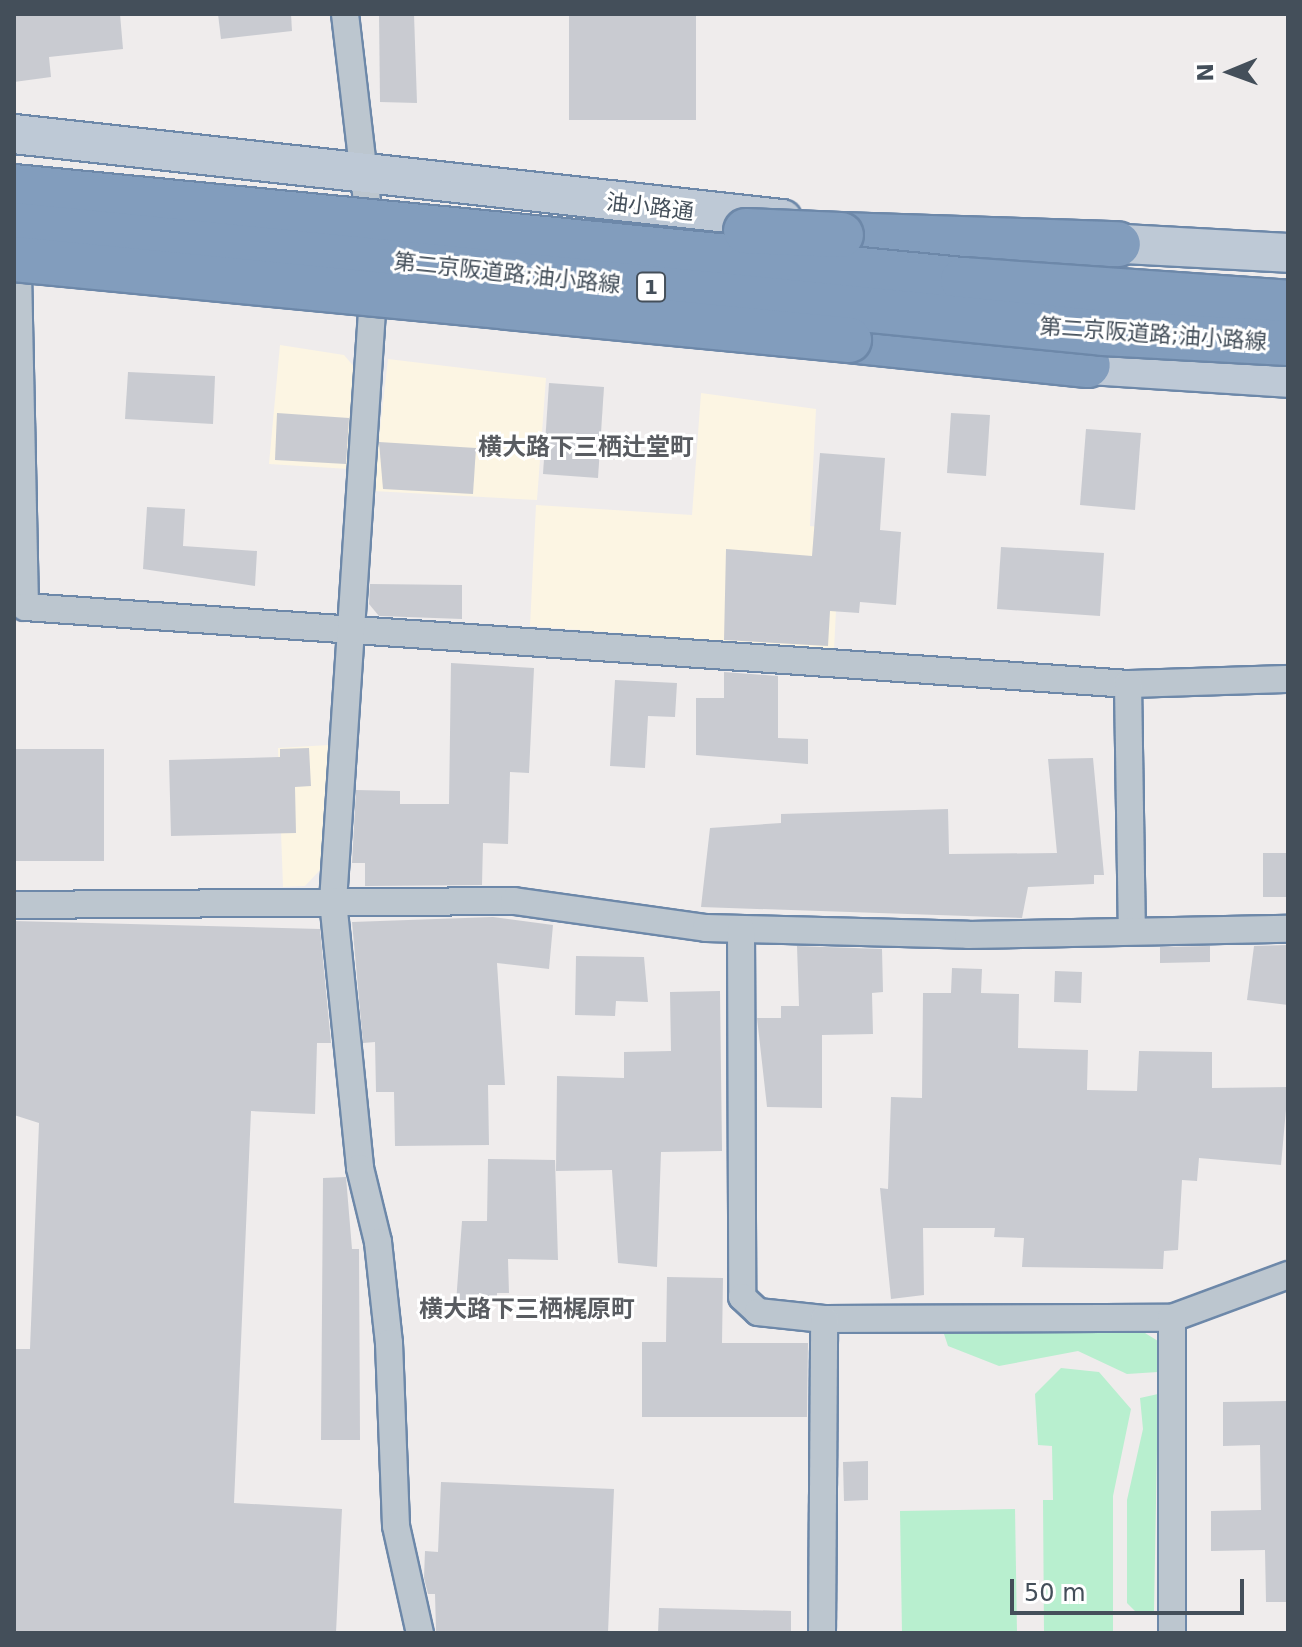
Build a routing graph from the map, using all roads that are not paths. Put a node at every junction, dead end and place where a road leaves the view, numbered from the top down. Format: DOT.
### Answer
graph roads {
  1 [pos="345,14"];
  2 [pos="14,134"];
  3 [pos="14,169"];
  4 [pos="366,171"];
  5 [pos="14,187"];
  6 [pos="14,225"];
  7 [pos="1118,244"];
  8 [pos="1288,253"];
  9 [pos="15,268"];
  10 [pos="1288,303"];
  11 [pos="377,307"];
  12 [pos="1288,343"];
  13 [pos="1088,365"];
  14 [pos="1288,378"];
  15 [pos="351,626"];
  16 [pos="1288,679"];
  17 [pos="1128,684"];
  18 [pos="333,901"];
  19 [pos="14,905"];
  20 [pos="1132,928"];
  21 [pos="741,929"];
  22 [pos="1288,929"];
  23 [pos="1288,1275"];
  24 [pos="1172,1318"];
  25 [pos="824,1319"];
  26 [pos="420,1633"];
  27 [pos="822,1633"];
  28 [pos="1172,1633"];
  1 -- 4 [label="street"];
  2 -- 4 [label="street, 油小路通"];
  3 -- 7 [label="highway, bridge"];
  4 -- 7 [label="street, 油小路通"];
  4 -- 11 [label="street"];
  5 -- 10 [label="highway, 第二京阪道路;油小路線 / 1, bridge"];
  6 -- 12 [label="highway, 第二京阪道路;油小路線 / 1, bridge"];
  7 -- 8 [label="street, 油小路通"];
  9 -- 11 [label="street"];
  9 -- 13 [label="highway, bridge"];
  9 -- 15 [label="street"];
  11 -- 13 [label="street"];
  11 -- 15 [label="street"];
  13 -- 14 [label="street"];
  15 -- 17 [label="street"];
  15 -- 18 [label="street"];
  16 -- 17 [label="street"];
  17 -- 20 [label="street"];
  18 -- 19 [label="street"];
  18 -- 21 [label="street"];
  18 -- 26 [label="street"];
  20 -- 21 [label="street"];
  20 -- 22 [label="street"];
  21 -- 25 [label="street"];
  23 -- 24 [label="street"];
  24 -- 25 [label="street"];
  24 -- 28 [label="street"];
  25 -- 27 [label="street"];
}
